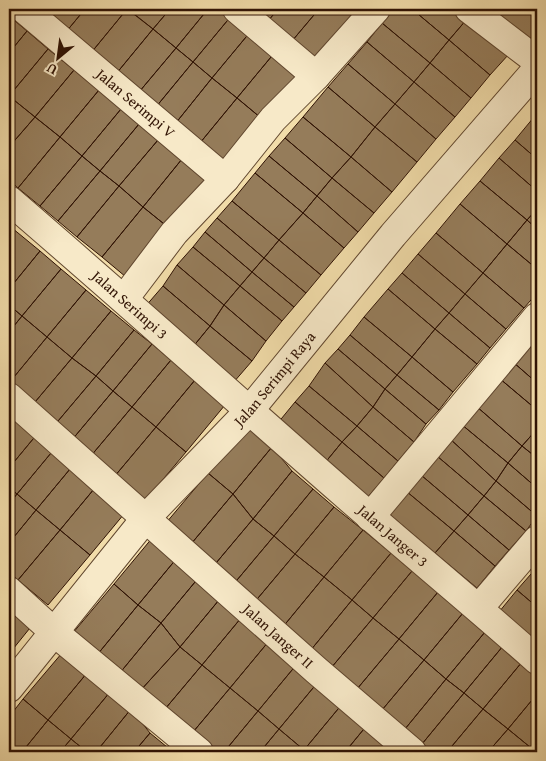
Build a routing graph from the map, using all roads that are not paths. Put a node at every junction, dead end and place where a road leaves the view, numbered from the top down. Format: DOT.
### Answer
graph roads {
  1 [pos="24,9"];
  2 [pos="237,9"];
  3 [pos="376,9"];
  4 [pos="469,9"];
  5 [pos="537,61"];
  6 [pos="537,69"];
  7 [pos="316,76"];
  8 [pos="225,179"];
  9 [pos="9,200"];
  10 [pos="124,299"];
  11 [pos="537,317"];
  12 [pos="9,397"];
  13 [pos="249,410"];
  14 [pos="370,517"];
  15 [pos="145,519"];
  16 [pos="537,540"];
  17 [pos="9,590"];
  18 [pos="479,608"];
  19 [pos="55,633"];
  20 [pos="537,660"];
  21 [pos="9,688"];
  22 [pos="199,752"];
  23 [pos="412,752"];
  1 -- 8 [label="street, Jalan Serimpi V"];
  2 -- 7 [label="street"];
  3 -- 7 [label="street"];
  4 -- 5 [label="street"];
  6 -- 13 [label="street, Jalan Serimpi Raya"];
  7 -- 8 [label="street"];
  8 -- 10 [label="street"];
  9 -- 10 [label="street, Jalan Serimpi 3"];
  10 -- 13 [label="street, Jalan Serimpi 3"];
  11 -- 14 [label="street"];
  12 -- 15 [label="street, Jalan Janger II"];
  13 -- 14 [label="street, Jalan Janger 3"];
  13 -- 15 [label="street, Jalan Serimpi Raya"];
  14 -- 18 [label="street, Jalan Janger 3"];
  15 -- 19 [label="street, Jalan Serimpi Raya"];
  15 -- 23 [label="street, Jalan Janger II"];
  16 -- 18 [label="street"];
  17 -- 19 [label="street"];
  18 -- 20 [label="street, Jalan Janger 3"];
  19 -- 21 [label="street, Jalan Serimpi Raya"];
  19 -- 22 [label="street"];
}
